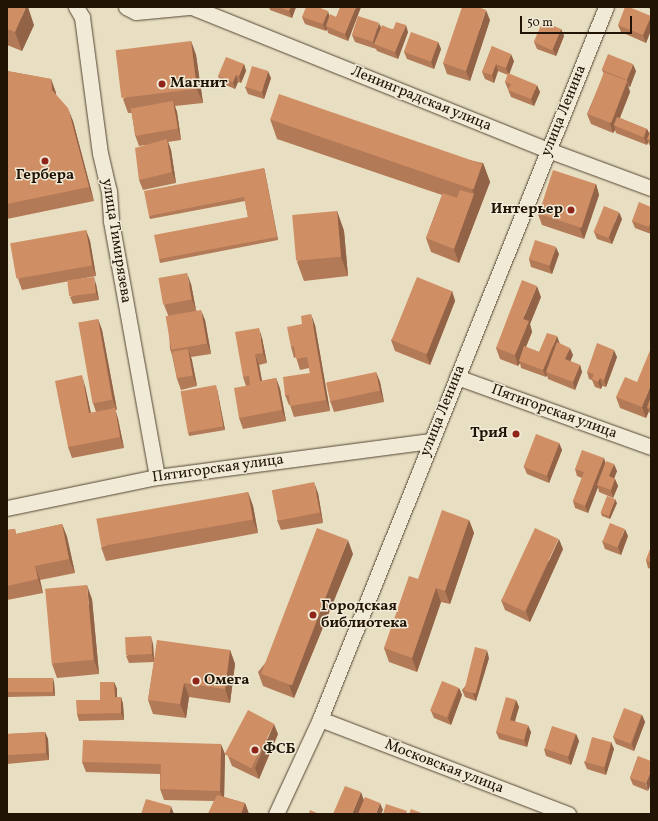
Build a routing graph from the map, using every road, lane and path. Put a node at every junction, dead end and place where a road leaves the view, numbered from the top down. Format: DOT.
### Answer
graph roads {
  1 [pos="76,7"];
  2 [pos="126,7"];
  3 [pos="189,7"];
  4 [pos="192,7"];
  5 [pos="606,7"];
  6 [pos="548,150"];
  7 [pos="651,188"];
  8 [pos="457,377"];
  9 [pos="431,441"];
  10 [pos="651,447"];
  11 [pos="157,477"];
  12 [pos="7,508"];
  13 [pos="320,719"];
  14 [pos="276,814"];
  15 [pos="568,814"];
  1 -- 11 [label="street, улица Тимирязева"];
  2 -- 3 [label="street"];
  4 -- 6 [label="street, Ленинградская улица"];
  5 -- 6 [label="street, улица Ленина"];
  6 -- 7 [label="street, Ленинградская улица"];
  6 -- 8 [label="street, улица Ленина"];
  8 -- 9 [label="street, улица Ленина"];
  8 -- 10 [label="street, Пятигорская улица"];
  9 -- 11 [label="street, Пятигорская улица"];
  9 -- 13 [label="street, улица Ленина"];
  11 -- 12 [label="street, Пятигорская улица"];
  13 -- 14 [label="street, улица Ленина"];
  13 -- 15 [label="street, Московская улица"];
}
